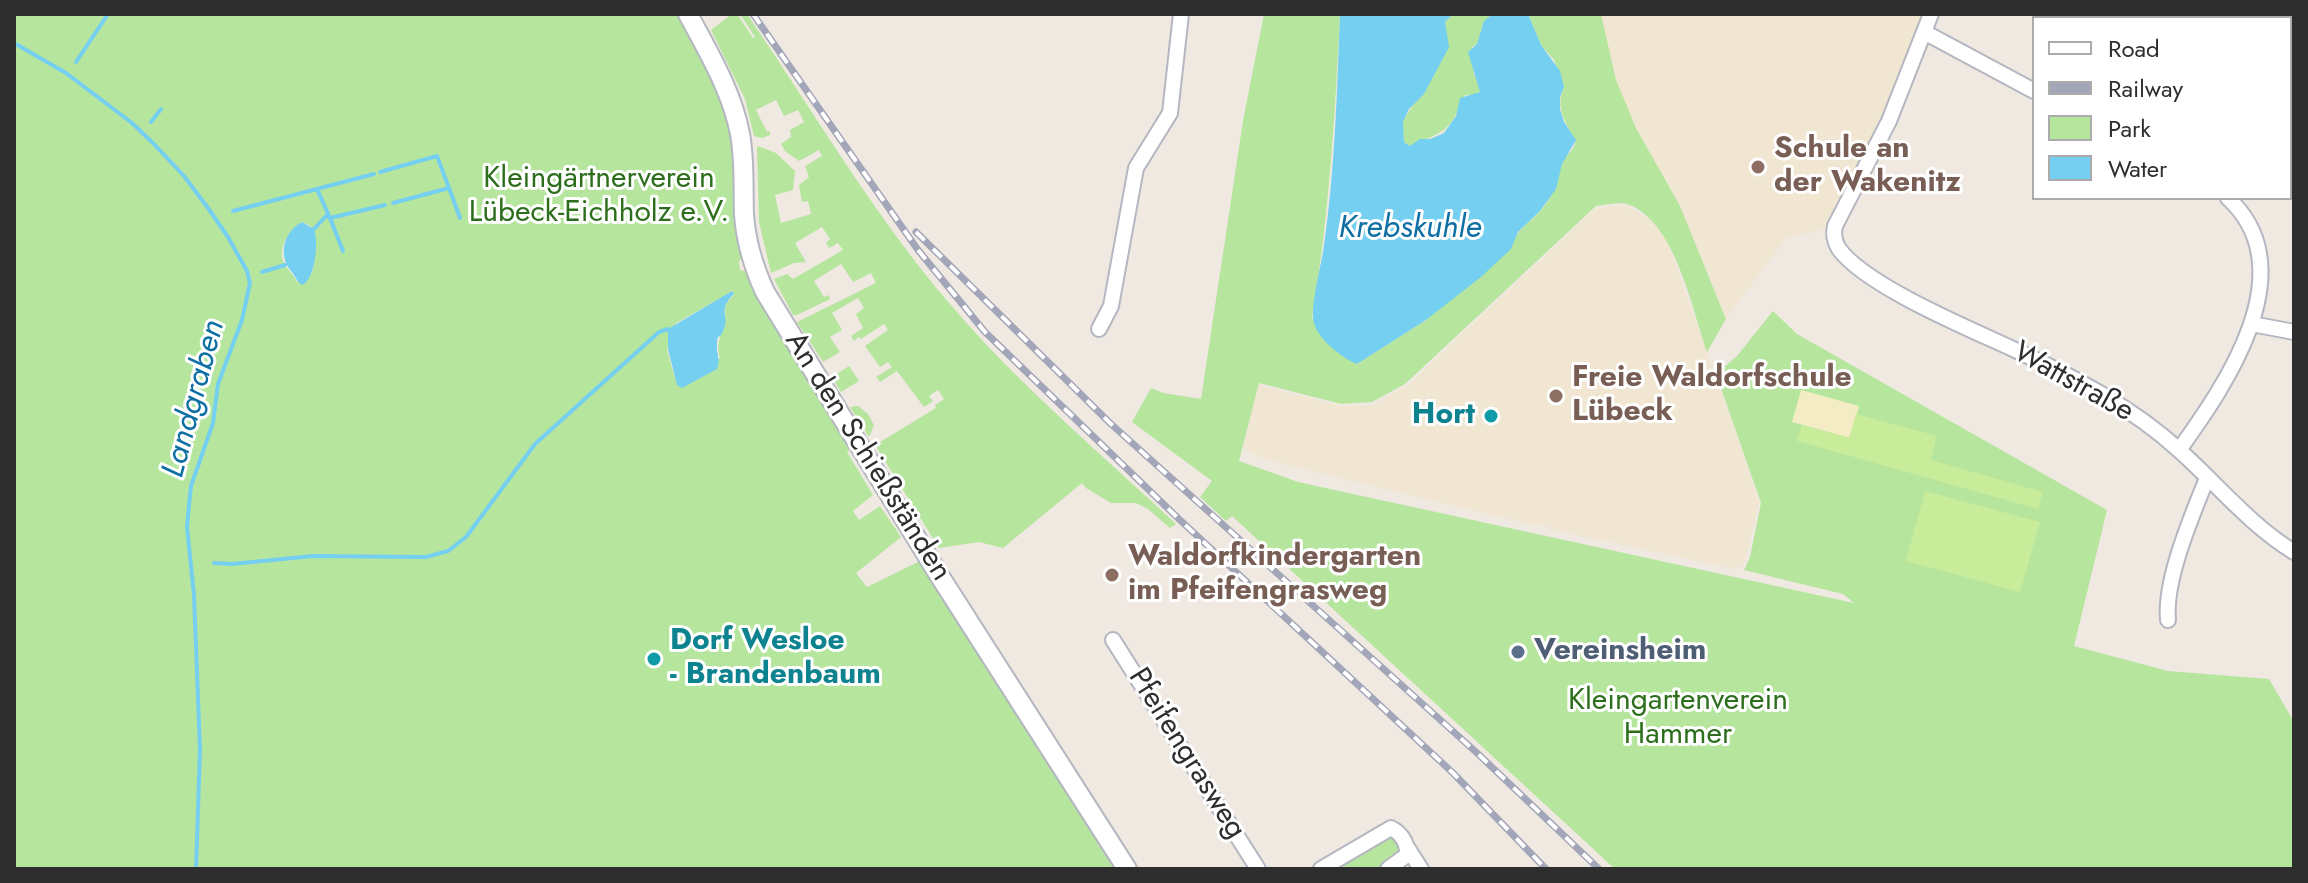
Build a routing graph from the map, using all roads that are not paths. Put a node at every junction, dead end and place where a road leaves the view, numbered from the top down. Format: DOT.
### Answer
graph roads {
  1 [pos="688,14"];
  2 [pos="1181,14"];
  3 [pos="1931,14"];
  4 [pos="1924,32"];
  5 [pos="2032,90"];
  6 [pos="2230,200"];
  7 [pos="2252,324"];
  8 [pos="1099,329"];
  9 [pos="2294,332"];
  10 [pos="2179,450"];
  11 [pos="2207,478"];
  12 [pos="2294,552"];
  13 [pos="2168,620"];
  14 [pos="1113,640"];
  15 [pos="1407,847"];
  16 [pos="1127,869"];
  17 [pos="1258,869"];
  18 [pos="1321,869"];
  19 [pos="1388,869"];
  20 [pos="1421,869"];
  1 -- 16 [label="street, An den Schießständen"];
  2 -- 8 [label="street"];
  3 -- 4 [label="street"];
  4 -- 5 [label="street"];
  4 -- 10 [label="street, Wattstraße"];
  6 -- 7 [label="street"];
  7 -- 9 [label="street"];
  7 -- 10 [label="street"];
  10 -- 11 [label="street, Wattstraße"];
  11 -- 12 [label="street, Wattstraße"];
  11 -- 13 [label="street"];
  14 -- 17 [label="street, Pfeifengrasweg"];
  15 -- 18 [label="street"];
  15 -- 19 [label="street"];
  15 -- 20 [label="street"];
}
